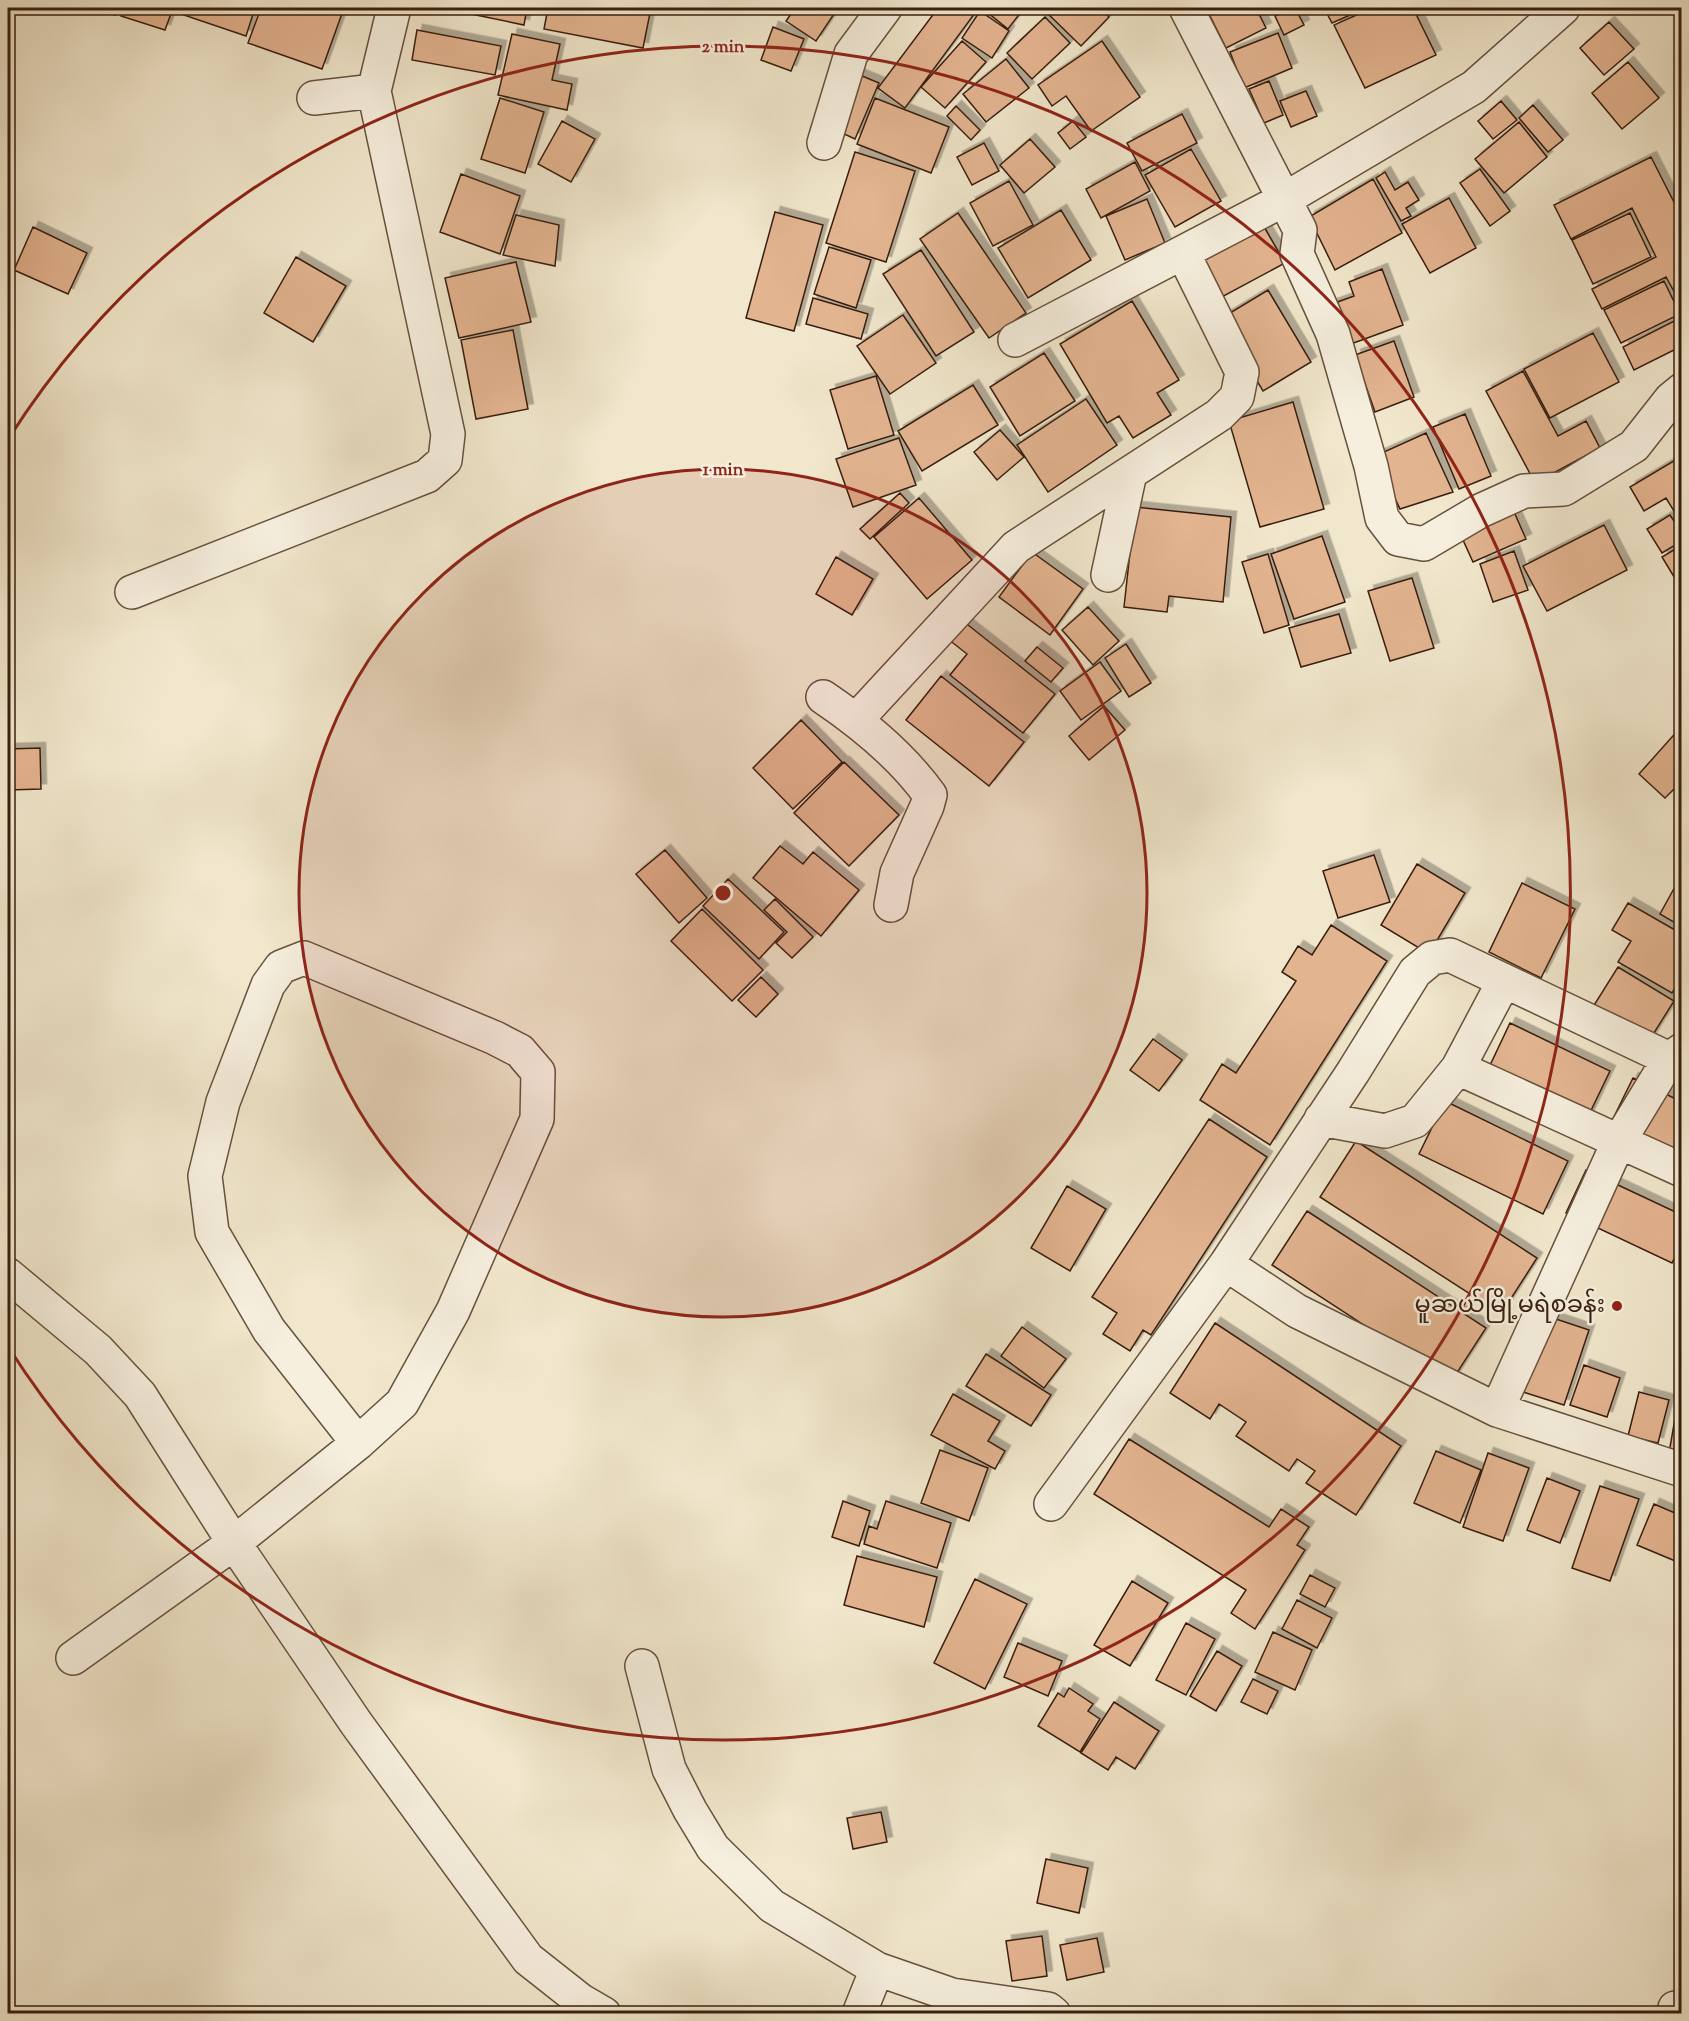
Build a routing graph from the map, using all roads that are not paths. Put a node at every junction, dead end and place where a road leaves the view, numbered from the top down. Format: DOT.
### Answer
graph roads {
  1 [pos="394,8"];
  2 [pos="885,8"];
  3 [pos="1186,8"];
  4 [pos="1563,8"];
  5 [pos="374,91"];
  6 [pos="314,98"];
  7 [pos="824,143"];
  8 [pos="1285,199"];
  9 [pos="1183,253"];
  10 [pos="1015,340"];
  11 [pos="1682,390"];
  12 [pos="1130,473"];
  13 [pos="1108,574"];
  14 [pos="132,592"];
  15 [pos="823,697"];
  16 [pos="857,719"];
  17 [pos="891,905"];
  18 [pos="1504,981"];
  19 [pos="1678,1058"];
  20 [pos="1458,1068"];
  21 [pos="1322,1119"];
  22 [pos="1618,1143"];
  23 [pos="1682,1170"];
  24 [pos="1226,1264"];
  25 [pos="8,1275"];
  26 [pos="1497,1410"];
  27 [pos="358,1443"];
  28 [pos="1682,1470"];
  29 [pos="1052,1504"];
  30 [pos="234,1543"];
  31 [pos="73,1658"];
  32 [pos="642,1666"];
  33 [pos="877,1969"];
  34 [pos="604,2013"];
  35 [pos="859,2013"];
  36 [pos="1054,2013"];
  1 -- 5 [label="street"];
  2 -- 7 [label="street"];
  3 -- 8 [label="street"];
  4 -- 8 [label="street"];
  5 -- 6 [label="street"];
  5 -- 14 [label="street"];
  8 -- 9 [label="street"];
  8 -- 11 [label="street"];
  9 -- 10 [label="street"];
  9 -- 12 [label="street"];
  12 -- 13 [label="street"];
  12 -- 16 [label="street"];
  15 -- 16 [label="street"];
  16 -- 17 [label="street"];
  18 -- 19 [label="street"];
  18 -- 20 [label="street"];
  18 -- 21 [label="street"];
  19 -- 22 [label="street"];
  20 -- 21 [label="street"];
  20 -- 22 [label="street"];
  21 -- 24 [label="street"];
  22 -- 23 [label="street"];
  22 -- 26 [label="street"];
  24 -- 26 [label="street"];
  24 -- 29 [label="street"];
  25 -- 30 [label="street"];
  26 -- 28 [label="street"];
  27 -- 27 [label="street"];
  27 -- 30 [label="street"];
  30 -- 31 [label="street"];
  30 -- 34 [label="street"];
  32 -- 33 [label="street"];
  33 -- 35 [label="street"];
  33 -- 36 [label="street"];
}
